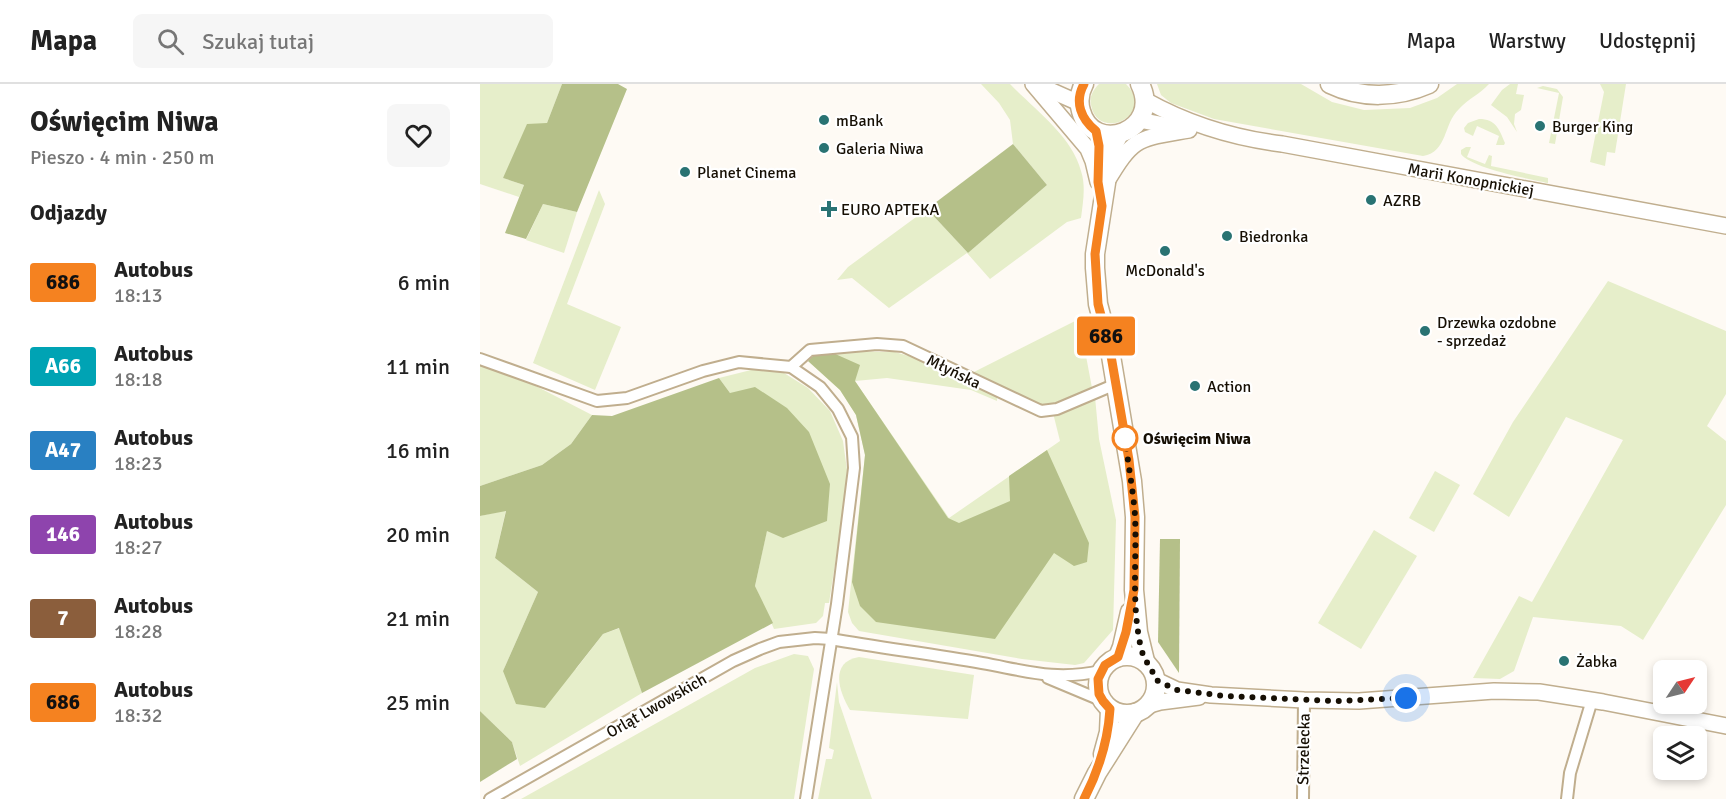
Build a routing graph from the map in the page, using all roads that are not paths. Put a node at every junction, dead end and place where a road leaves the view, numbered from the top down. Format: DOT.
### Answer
graph roads {
  1 [pos="1035,84"];
  2 [pos="1084,84"];
  3 [pos="1330,84"];
  4 [pos="1429,84"];
  5 [pos="1142,92"];
  6 [pos="1079,103"];
  7 [pos="1139,120"];
  8 [pos="1190,130"];
  9 [pos="1096,131"];
  10 [pos="1216,132"];
  11 [pos="1119,134"];
  12 [pos="1102,183"];
  13 [pos="1726,226"];
  14 [pos="480,359"];
  15 [pos="791,367"];
  16 [pos="1116,384"];
  17 [pos="1134,590"];
  18 [pos="831,639"];
  19 [pos="1118,657"];
  20 [pos="1144,661"];
  21 [pos="1101,671"];
  22 [pos="1040,675"];
  23 [pos="1156,680"];
  24 [pos="1211,695"];
  25 [pos="1304,700"];
  26 [pos="1593,700"];
  27 [pos="1107,705"];
  28 [pos="1141,709"];
  29 [pos="1726,726"];
  30 [pos="1097,773"];
  31 [pos="490,799"];
  32 [pos="806,799"];
  33 [pos="1084,799"];
  34 [pos="1303,799"];
  35 [pos="1567,799"];
  1 -- 6 [label="street"];
  1 -- 12 [label="street"];
  2 -- 6 [label="main road"];
  3 -- 4 [label="main road"];
  5 -- 7 [label="main road"];
  5 -- 10 [label="street, Marii Konopnickiej"];
  6 -- 9 [label="main road"];
  7 -- 8 [label="street, Marii Konopnickiej"];
  7 -- 11 [label="main road"];
  8 -- 10 [label="street, Marii Konopnickiej"];
  8 -- 12 [label="street"];
  9 -- 11 [label="main road"];
  9 -- 12 [label="main road"];
  10 -- 13 [label="street, Marii Konopnickiej"];
  11 -- 12 [label="main road"];
  12 -- 16 [label="main road"];
  14 -- 15 [label="street"];
  15 -- 16 [label="street, Młyńska"];
  15 -- 18 [label="street"];
  16 -- 17 [label="main road"];
  17 -- 19 [label="main road"];
  17 -- 20 [label="main road"];
  18 -- 22 [label="street, Orląt Lwowskich"];
  18 -- 31 [label="street, Orląt Lwowskich"];
  18 -- 32 [label="street"];
  19 -- 20 [label="main road"];
  19 -- 21 [label="main road"];
  20 -- 23 [label="main road"];
  21 -- 22 [label="street, Orląt Lwowskich"];
  21 -- 27 [label="main road"];
  22 -- 27 [label="street, Orląt Lwowskich"];
  23 -- 24 [label="street"];
  23 -- 28 [label="main road"];
  24 -- 25 [label="street"];
  24 -- 28 [label="street"];
  25 -- 26 [label="street"];
  25 -- 34 [label="street, Strzelecka"];
  26 -- 29 [label="street"];
  26 -- 35 [label="street"];
  27 -- 28 [label="main road"];
  27 -- 30 [label="main road"];
  28 -- 30 [label="main road"];
  30 -- 33 [label="main road"];
}
